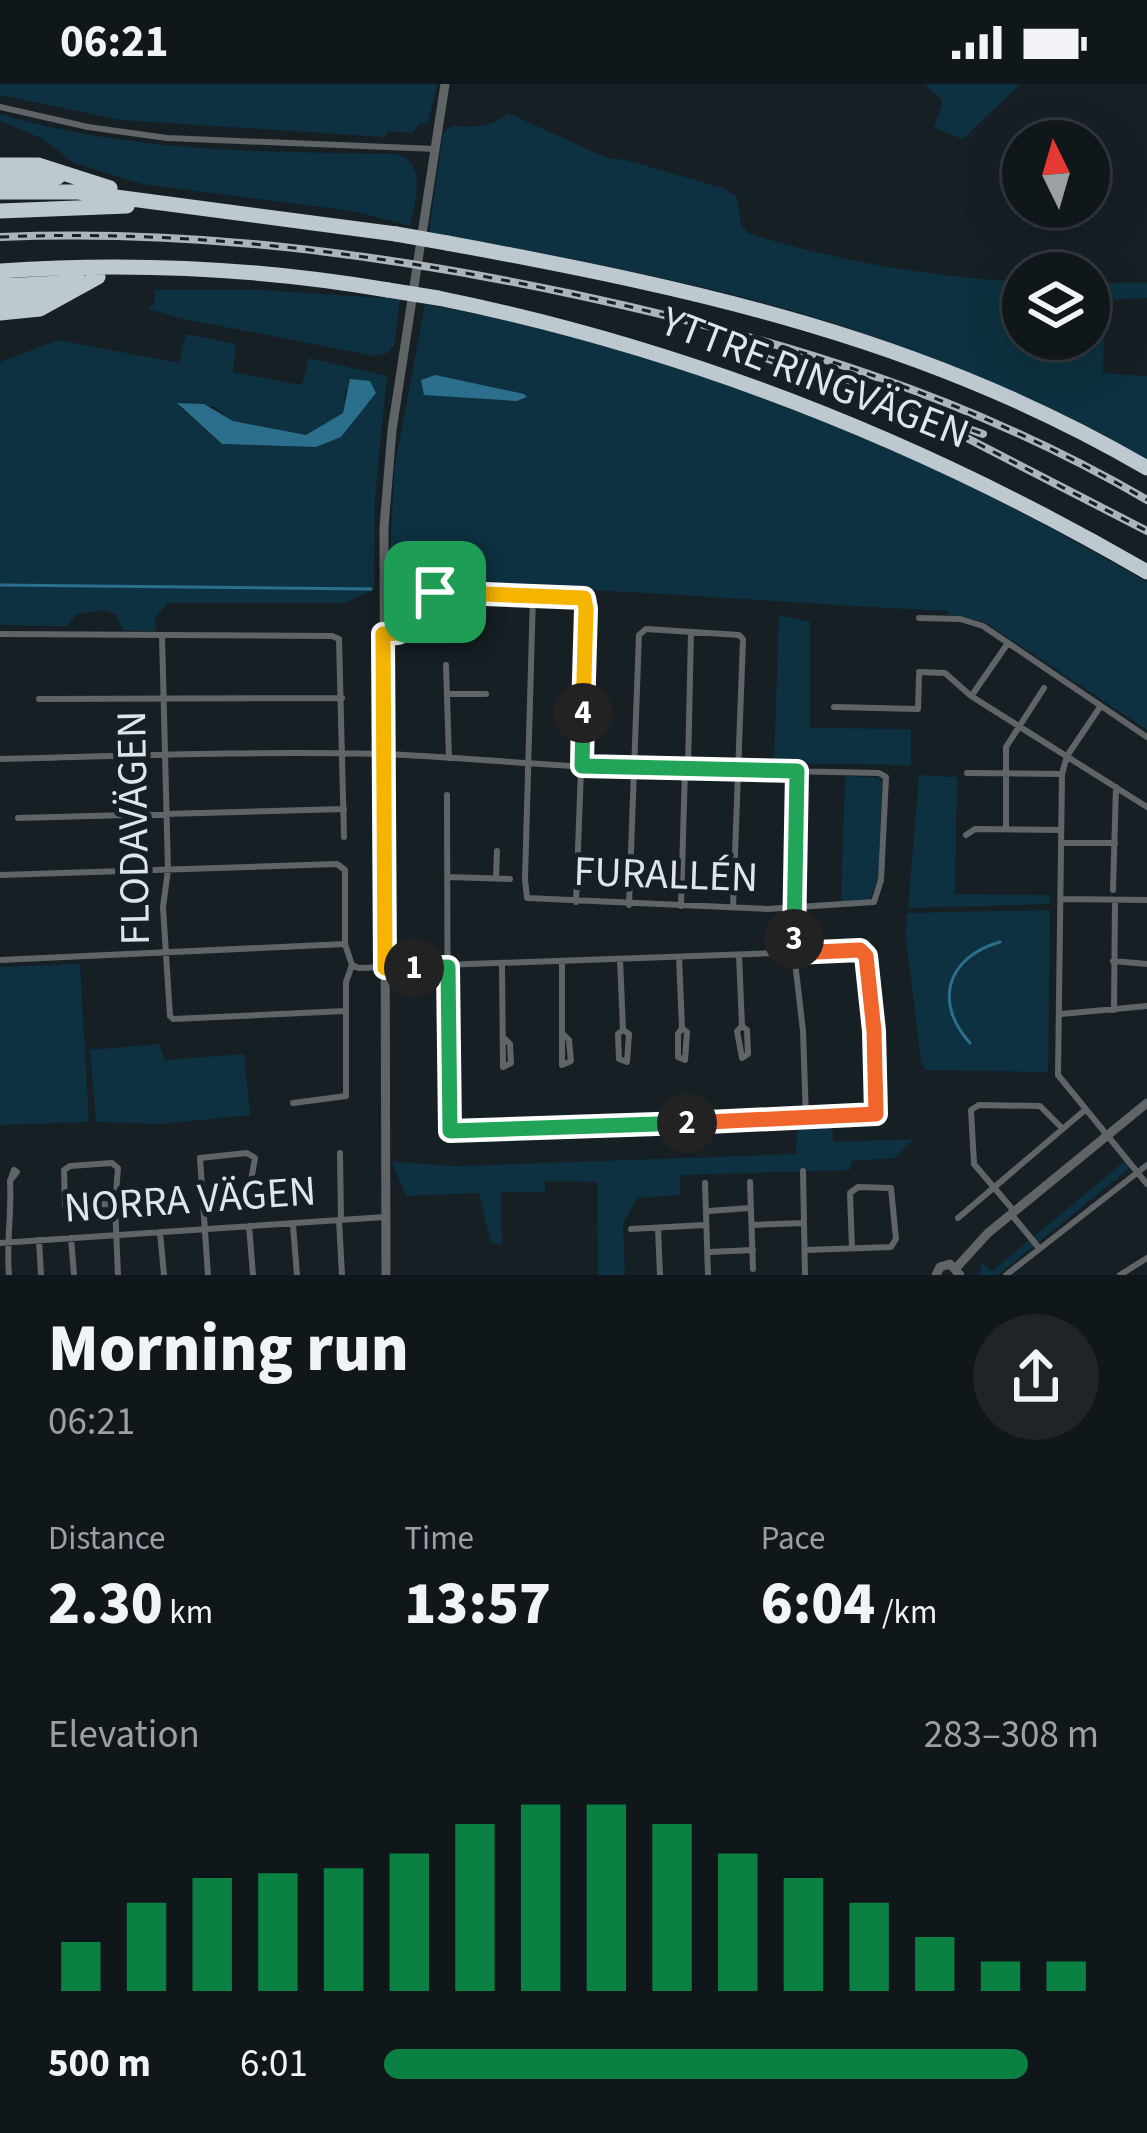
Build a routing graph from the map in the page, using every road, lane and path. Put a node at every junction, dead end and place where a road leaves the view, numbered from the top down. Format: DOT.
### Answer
graph roads {
  1 [pos="448,84"];
  2 [pos="0,106"];
  3 [pos="436,149"];
  4 [pos="79,178"];
  5 [pos="0,189"];
  6 [pos="102,195"];
  7 [pos="94,275"];
  8 [pos="2,289"];
  9 [pos="1147,468"];
  10 [pos="1147,572"];
  11 [pos="533,596"];
  12 [pos="919,618"];
  13 [pos="691,632"];
  14 [pos="0,634"];
  15 [pos="383,634"];
  16 [pos="162,635"];
  17 [pos="1008,643"];
  18 [pos="446,665"];
  19 [pos="1044,688"];
  20 [pos="448,694"];
  21 [pos="486,694"];
  22 [pos="971,696"];
  23 [pos="161,698"];
  24 [pos="342,698"];
  25 [pos="39,699"];
  26 [pos="834,707"];
  27 [pos="1100,707"];
  28 [pos="1018,727"];
  29 [pos="1147,737"];
  30 [pos="342,754"];
  31 [pos="382,754"];
  32 [pos="163,755"];
  33 [pos="1067,756"];
  34 [pos="449,758"];
  35 [pos="0,759"];
  36 [pos="529,763"];
  37 [pos="582,766"];
  38 [pos="634,768"];
  39 [pos="687,769"];
  40 [pos="738,770"];
  41 [pos="797,771"];
  42 [pos="968,773"];
  43 [pos="1006,773"];
  44 [pos="1062,774"];
  45 [pos="1116,787"];
  46 [pos="447,795"];
  47 [pos="1147,807"];
  48 [pos="344,809"];
  49 [pos="165,813"];
  50 [pos="17,818"];
  51 [pos="1006,830"];
  52 [pos="1061,830"];
  53 [pos="966,835"];
  54 [pos="344,837"];
  55 [pos="1061,843"];
  56 [pos="1114,843"];
  57 [pos="497,850"];
  58 [pos="168,870"];
  59 [pos="0,875"];
  60 [pos="448,877"];
  61 [pos="496,878"];
  62 [pos="510,879"];
  63 [pos="1114,895"];
  64 [pos="1062,899"];
  65 [pos="1147,900"];
  66 [pos="577,902"];
  67 [pos="629,904"];
  68 [pos="681,906"];
  69 [pos="733,908"];
  70 [pos="794,909"];
  71 [pos="345,944"];
  72 [pos="794,953"];
  73 [pos="167,954"];
  74 [pos="739,955"];
  75 [pos="679,957"];
  76 [pos="620,959"];
  77 [pos="0,960"];
  78 [pos="1113,961"];
  79 [pos="562,962"];
  80 [pos="352,964"];
  81 [pos="1147,964"];
  82 [pos="502,965"];
  83 [pos="448,967"];
  84 [pos="385,968"];
  85 [pos="1147,1006"];
  86 [pos="345,1010"];
  87 [pos="1114,1010"];
  88 [pos="1061,1014"];
  89 [pos="742,1026"];
  90 [pos="682,1028"];
  91 [pos="623,1030"];
  92 [pos="564,1035"];
  93 [pos="504,1038"];
  94 [pos="1147,1102"];
  95 [pos="292,1103"];
  96 [pos="1085,1110"];
  97 [pos="806,1118"];
  98 [pos="1064,1129"];
  99 [pos="1104,1135"];
  100 [pos="340,1154"];
  101 [pos="1147,1165"];
  102 [pos="803,1171"];
  103 [pos="1137,1172"];
  104 [pos="10,1181"];
  105 [pos="750,1182"];
  106 [pos="705,1184"];
  107 [pos="1147,1184"];
  108 [pos="993,1188"];
  109 [pos="202,1197"];
  110 [pos="115,1204"];
  111 [pos="750,1208"];
  112 [pos="709,1211"];
  113 [pos="1012,1213"];
  114 [pos="385,1217"];
  115 [pos="958,1218"];
  116 [pos="340,1220"];
  117 [pos="292,1223"];
  118 [pos="804,1223"];
  119 [pos="707,1225"];
  120 [pos="249,1226"];
  121 [pos="752,1226"];
  122 [pos="658,1228"];
  123 [pos="204,1229"];
  124 [pos="631,1229"];
  125 [pos="160,1232"];
  126 [pos="116,1235"];
  127 [pos="71,1238"];
  128 [pos="39,1240"];
  129 [pos="3,1243"];
  130 [pos="1040,1248"];
  131 [pos="852,1249"];
  132 [pos="753,1250"];
  133 [pos="806,1250"];
  134 [pos="710,1252"];
  135 [pos="1147,1258"];
  136 [pos="753,1269"];
  137 [pos="958,1271"];
  138 [pos="9,1275"];
  139 [pos="41,1275"];
  140 [pos="74,1275"];
  141 [pos="118,1275"];
  142 [pos="164,1275"];
  143 [pos="208,1275"];
  144 [pos="253,1275"];
  145 [pos="297,1275"];
  146 [pos="342,1275"];
  147 [pos="386,1275"];
  148 [pos="660,1275"];
  149 [pos="708,1275"];
  150 [pos="805,1275"];
  151 [pos="936,1275"];
  152 [pos="1006,1275"];
  153 [pos="1120,1275"];
  1 -- 3 [label="street"];
  2 -- 3 [label="street"];
  3 -- 15 [label="street"];
  4 -- 5 [label="highway"];
  4 -- 5 [label="highway"];
  4 -- 6 [label="highway"];
  5 -- 6 [label="highway"];
  5 -- 6 [label="highway"];
  6 -- 9 [label="highway, YTTRE RINGVÄGEN, bridge"];
  7 -- 8 [label="highway"];
  7 -- 8 [label="highway"];
  7 -- 8 [label="highway"];
  7 -- 10 [label="highway, YTTRE RINGVÄGEN, bridge"];
  11 -- 15 [label="street"];
  11 -- 36 [label="street"];
  11 -- 37 [label="street"];
  12 -- 17 [label="street"];
  13 -- 38 [label="street"];
  13 -- 39 [label="street"];
  13 -- 40 [label="street"];
  14 -- 16 [label="street"];
  15 -- 31 [label="street"];
  16 -- 23 [label="street, FLODAVÄGEN"];
  16 -- 24 [label="street"];
  17 -- 22 [label="street"];
  17 -- 27 [label="street"];
  18 -- 20 [label="street"];
  19 -- 28 [label="street"];
  20 -- 21 [label="street"];
  20 -- 34 [label="street"];
  22 -- 26 [label="street"];
  22 -- 28 [label="street"];
  23 -- 24 [label="street"];
  23 -- 25 [label="street"];
  23 -- 32 [label="street, FLODAVÄGEN"];
  24 -- 30 [label="street"];
  27 -- 29 [label="street"];
  27 -- 33 [label="street"];
  28 -- 33 [label="street"];
  28 -- 43 [label="street"];
  30 -- 31 [label="street"];
  30 -- 32 [label="street"];
  30 -- 48 [label="street"];
  31 -- 34 [label="street"];
  31 -- 84 [label="street"];
  32 -- 35 [label="street"];
  32 -- 49 [label="street, FLODAVÄGEN"];
  33 -- 44 [label="street"];
  33 -- 45 [label="street"];
  34 -- 36 [label="street"];
  36 -- 37 [label="street"];
  36 -- 66 [label="street, FURALLÉN"];
  37 -- 38 [label="street"];
  37 -- 66 [label="street"];
  38 -- 39 [label="street"];
  38 -- 67 [label="street"];
  39 -- 40 [label="street"];
  39 -- 68 [label="street"];
  40 -- 41 [label="street"];
  40 -- 69 [label="street"];
  41 -- 70 [label="street"];
  41 -- 70 [label="street, FURALLÉN"];
  42 -- 43 [label="street"];
  43 -- 44 [label="street"];
  43 -- 51 [label="street"];
  44 -- 52 [label="street"];
  45 -- 47 [label="street"];
  45 -- 56 [label="street"];
  46 -- 60 [label="street"];
  48 -- 49 [label="street"];
  48 -- 54 [label="street"];
  49 -- 50 [label="street"];
  49 -- 58 [label="street, FLODAVÄGEN"];
  51 -- 52 [label="street"];
  51 -- 53 [label="street"];
  52 -- 55 [label="street"];
  55 -- 56 [label="street"];
  55 -- 64 [label="street"];
  56 -- 63 [label="street"];
  57 -- 61 [label="street"];
  58 -- 59 [label="street"];
  58 -- 71 [label="street"];
  58 -- 73 [label="street, FLODAVÄGEN"];
  60 -- 61 [label="street"];
  60 -- 83 [label="street"];
  61 -- 62 [label="street"];
  63 -- 64 [label="street"];
  63 -- 65 [label="street"];
  63 -- 78 [label="street"];
  64 -- 88 [label="street"];
  66 -- 67 [label="street, FURALLÉN"];
  67 -- 68 [label="street, FURALLÉN"];
  68 -- 69 [label="street, FURALLÉN"];
  69 -- 70 [label="street, FURALLÉN"];
  70 -- 72 [label="street"];
  71 -- 73 [label="street"];
  71 -- 80 [label="street"];
  72 -- 74 [label="street"];
  72 -- 97 [label="street"];
  72 -- 97 [label="street"];
  73 -- 77 [label="street"];
  73 -- 86 [label="street, FLODAVÄGEN"];
  74 -- 75 [label="street"];
  74 -- 89 [label="street"];
  75 -- 76 [label="street"];
  75 -- 90 [label="street"];
  76 -- 79 [label="street"];
  76 -- 91 [label="street"];
  78 -- 81 [label="street"];
  78 -- 87 [label="street"];
  79 -- 82 [label="street"];
  79 -- 92 [label="street"];
  80 -- 84 [label="street"];
  80 -- 86 [label="street"];
  82 -- 83 [label="street"];
  82 -- 93 [label="street"];
  83 -- 84 [label="street"];
  83 -- 97 [label="street"];
  84 -- 114 [label="street"];
  85 -- 87 [label="street"];
  86 -- 95 [label="street"];
  87 -- 88 [label="street"];
  88 -- 96 [label="street"];
  91 -- 91 [label="street"];
  94 -- 99 [label="street"];
  96 -- 98 [label="street"];
  96 -- 99 [label="street"];
  98 -- 108 [label="street"];
  98 -- 108 [label="street"];
  99 -- 103 [label="street"];
  99 -- 113 [label="street"];
  100 -- 116 [label="street"];
  101 -- 103 [label="street"];
  102 -- 118 [label="street"];
  103 -- 107 [label="street"];
  103 -- 130 [label="street"];
  104 -- 129 [label="street"];
  105 -- 111 [label="street"];
  106 -- 112 [label="street"];
  108 -- 113 [label="street"];
  108 -- 115 [label="street"];
  109 -- 109 [label="street"];
  109 -- 123 [label="street"];
  110 -- 110 [label="street"];
  110 -- 126 [label="street"];
  111 -- 112 [label="street"];
  111 -- 121 [label="street"];
  112 -- 119 [label="street"];
  113 -- 130 [label="street"];
  113 -- 137 [label="street"];
  114 -- 116 [label="street, NORRA VÄGEN"];
  114 -- 147 [label="street"];
  116 -- 117 [label="street, NORRA VÄGEN"];
  116 -- 146 [label="street"];
  117 -- 120 [label="street, NORRA VÄGEN"];
  117 -- 145 [label="street"];
  118 -- 121 [label="street"];
  118 -- 133 [label="street"];
  119 -- 122 [label="street"];
  119 -- 134 [label="street"];
  120 -- 123 [label="street, NORRA VÄGEN"];
  120 -- 144 [label="street"];
  121 -- 132 [label="street"];
  122 -- 124 [label="street"];
  122 -- 148 [label="street"];
  123 -- 125 [label="street, NORRA VÄGEN"];
  123 -- 143 [label="street"];
  125 -- 126 [label="street, NORRA VÄGEN"];
  125 -- 142 [label="street"];
  126 -- 127 [label="street, NORRA VÄGEN"];
  126 -- 141 [label="street"];
  127 -- 128 [label="street, NORRA VÄGEN"];
  127 -- 140 [label="street"];
  128 -- 129 [label="street, NORRA VÄGEN"];
  128 -- 139 [label="street"];
  129 -- 138 [label="street"];
  130 -- 152 [label="street"];
  131 -- 131 [label="street"];
  131 -- 133 [label="street"];
  132 -- 134 [label="street"];
  132 -- 136 [label="street"];
  133 -- 150 [label="street"];
  134 -- 149 [label="street"];
  135 -- 153 [label="street"];
  137 -- 151 [label="street"];
}
